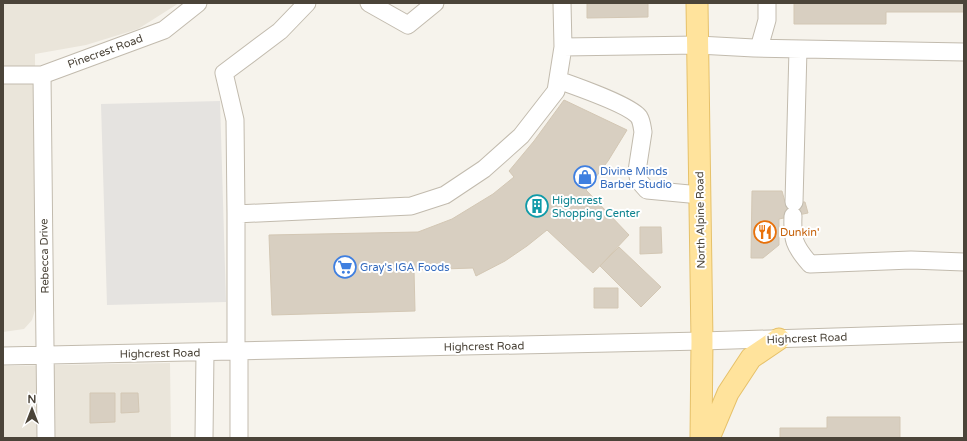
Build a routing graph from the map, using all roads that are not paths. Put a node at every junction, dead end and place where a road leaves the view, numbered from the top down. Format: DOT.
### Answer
graph roads {
  1 [pos="198,3"];
  2 [pos="307,3"];
  3 [pos="369,3"];
  4 [pos="435,3"];
  5 [pos="562,3"];
  6 [pos="697,3"];
  7 [pos="767,3"];
  8 [pos="698,45"];
  9 [pos="563,47"];
  10 [pos="759,48"];
  11 [pos="798,49"];
  12 [pos="964,52"];
  13 [pos="42,74"];
  14 [pos="3,76"];
  15 [pos="558,80"];
  16 [pos="700,195"];
  17 [pos="236,214"];
  18 [pos="964,262"];
  19 [pos="964,333"];
  20 [pos="779,339"];
  21 [pos="702,341"];
  22 [pos="237,351"];
  23 [pos="205,352"];
  24 [pos="45,355"];
  25 [pos="3,356"];
  26 [pos="46,438"];
  27 [pos="204,438"];
  28 [pos="239,438"];
  29 [pos="702,438"];
  30 [pos="709,438"];
  1 -- 13 [label="street, Pinecrest Road"];
  2 -- 17 [label="street"];
  3 -- 4 [label="street"];
  5 -- 9 [label="street"];
  6 -- 8 [label="main road, North Alpine Road"];
  7 -- 10 [label="street"];
  8 -- 9 [label="street"];
  8 -- 10 [label="street"];
  8 -- 16 [label="main road, North Alpine Road"];
  9 -- 15 [label="street"];
  10 -- 11 [label="street"];
  11 -- 12 [label="street"];
  11 -- 18 [label="street"];
  13 -- 14 [label="street, Pinecrest Road"];
  13 -- 24 [label="street, Rebecca Drive"];
  15 -- 16 [label="street"];
  15 -- 17 [label="street"];
  16 -- 21 [label="main road, North Alpine Road"];
  17 -- 22 [label="street"];
  19 -- 20 [label="street, Highcrest Road"];
  20 -- 21 [label="street, Highcrest Road"];
  20 -- 30 [label="main road"];
  21 -- 22 [label="street, Highcrest Road"];
  21 -- 29 [label="main road, North Alpine Road"];
  22 -- 23 [label="street, Highcrest Road"];
  22 -- 28 [label="street"];
  23 -- 24 [label="street, Highcrest Road"];
  23 -- 27 [label="street"];
  24 -- 25 [label="street, Highcrest Road"];
  24 -- 26 [label="street, Rebecca Drive"];
}
